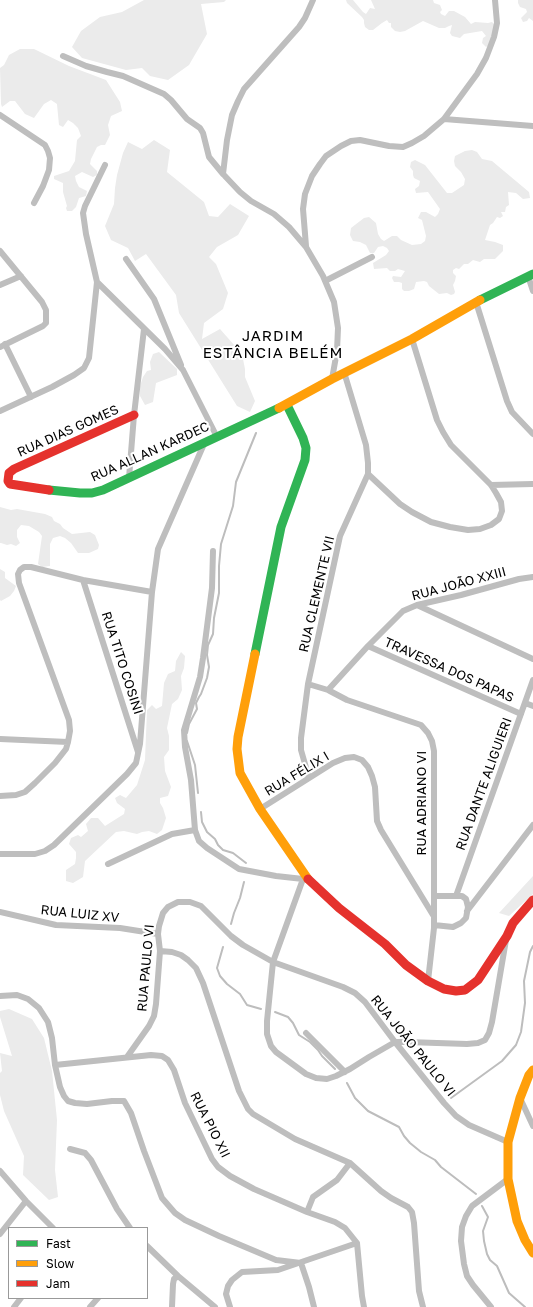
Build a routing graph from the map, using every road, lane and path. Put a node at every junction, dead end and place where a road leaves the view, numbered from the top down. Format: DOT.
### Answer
graph roads {
  1 [pos="313,0"];
  2 [pos="496,0"];
  3 [pos="63,56"];
  4 [pos="0,115"];
  5 [pos="444,119"];
  6 [pos="533,126"];
  7 [pos="106,165"];
  8 [pos="223,174"];
  9 [pos="34,203"];
  10 [pos="306,247"];
  11 [pos="0,251"];
  12 [pos="372,257"];
  13 [pos="126,259"];
  14 [pos="531,275"];
  15 [pos="21,276"];
  16 [pos="325,281"];
  17 [pos="97,282"];
  18 [pos="0,285"];
  19 [pos="533,291"];
  20 [pos="476,302"];
  21 [pos="144,329"];
  22 [pos="412,339"];
  23 [pos="2,346"];
  24 [pos="183,370"];
  25 [pos="344,372"];
  26 [pos="332,379"];
  27 [pos="31,397"];
  28 [pos="287,405"];
  29 [pos="0,411"];
  30 [pos="134,416"];
  31 [pos="533,434"];
  32 [pos="217,437"];
  33 [pos="204,442"];
  34 [pos="368,474"];
  35 [pos="129,478"];
  36 [pos="533,484"];
  37 [pos="490,485"];
  38 [pos="18,486"];
  39 [pos="213,551"];
  40 [pos="533,577"];
  41 [pos="84,580"];
  42 [pos="152,592"];
  43 [pos="417,605"];
  44 [pos="368,646"];
  45 [pos="533,659"];
  46 [pos="533,680"];
  47 [pos="308,684"];
  48 [pos="328,690"];
  49 [pos="525,703"];
  50 [pos="533,706"];
  51 [pos="521,714"];
  52 [pos="0,739"];
  53 [pos="68,742"];
  54 [pos="139,754"];
  55 [pos="309,778"];
  56 [pos="0,796"];
  57 [pos="260,809"];
  58 [pos="533,825"];
  59 [pos="195,830"];
  60 [pos="0,854"];
  61 [pos="108,864"];
  62 [pos="304,878"];
  63 [pos="434,896"];
  64 [pos="456,896"];
  65 [pos="533,900"];
  66 [pos="467,911"];
  67 [pos="0,912"];
  68 [pos="433,915"];
  69 [pos="434,925"];
  70 [pos="158,934"];
  71 [pos="507,936"];
  72 [pos="160,951"];
  73 [pos="273,962"];
  74 [pos="428,981"];
  75 [pos="0,996"];
  76 [pos="306,1033"];
  77 [pos="395,1042"];
  78 [pos="127,1057"];
  79 [pos="55,1065"];
  80 [pos="533,1070"];
  81 [pos="345,1072"];
  82 [pos="520,1098"];
  83 [pos="533,1126"];
  84 [pos="508,1142"];
  85 [pos="70,1149"];
  86 [pos="350,1163"];
  87 [pos="0,1171"];
  88 [pos="508,1179"];
  89 [pos="26,1201"];
  90 [pos="307,1212"];
  91 [pos="52,1227"];
  92 [pos="129,1227"];
  93 [pos="0,1234"];
  94 [pos="356,1243"];
  95 [pos="148,1247"];
  96 [pos="533,1253"];
  97 [pos="301,1263"];
  98 [pos="178,1276"];
  99 [pos="20,1299"];
  100 [pos="97,1299"];
  101 [pos="14,1307"];
  102 [pos="90,1307"];
  103 [pos="172,1307"];
  104 [pos="215,1307"];
  105 [pos="230,1307"];
  106 [pos="314,1307"];
  107 [pos="364,1307"];
  108 [pos="423,1307"];
  109 [pos="491,1307"];
  1 -- 8 [label="street"];
  2 -- 5 [label="street"];
  3 -- 8 [label="street"];
  4 -- 9 [label="street"];
  5 -- 6 [label="street"];
  5 -- 10 [label="street"];
  7 -- 17 [label="street"];
  8 -- 10 [label="street"];
  10 -- 16 [label="street"];
  11 -- 15 [label="street"];
  12 -- 16 [label="street"];
  13 -- 24 [label="street"];
  14 -- 19 [label="street"];
  14 -- 20 [label="street, RUA ALLAN KARDEC"];
  15 -- 18 [label="street"];
  15 -- 23 [label="street"];
  16 -- 26 [label="street"];
  17 -- 21 [label="street"];
  17 -- 27 [label="street"];
  20 -- 22 [label="street, RUA ALLAN KARDEC"];
  20 -- 31 [label="street"];
  21 -- 24 [label="street"];
  21 -- 30 [label="street"];
  22 -- 25 [label="street, RUA ALLAN KARDEC"];
  22 -- 37 [label="street"];
  23 -- 27 [label="street"];
  24 -- 32 [label="street"];
  25 -- 26 [label="street, RUA ALLAN KARDEC"];
  25 -- 34 [label="street, RUA CLEMENTE VII"];
  26 -- 28 [label="street, RUA ALLAN KARDEC"];
  27 -- 29 [label="street"];
  28 -- 32 [label="street, RUA ALLAN KARDEC"];
  28 -- 57 [label="street"];
  30 -- 35 [label="street"];
  30 -- 38 [label="street, RUA DIAS GOMES"];
  32 -- 33 [label="street, RUA ALLAN KARDEC"];
  33 -- 35 [label="street, RUA ALLAN KARDEC"];
  33 -- 42 [label="street"];
  34 -- 37 [label="street"];
  34 -- 47 [label="street, RUA CLEMENTE VII"];
  35 -- 38 [label="street, RUA ALLAN KARDEC"];
  36 -- 37 [label="street"];
  39 -- 59 [label="street"];
  40 -- 43 [label="street, RUA JOÃO XXIII"];
  41 -- 42 [label="street"];
  41 -- 53 [label="street"];
  41 -- 54 [label="street, RUA TITO COSINI"];
  42 -- 54 [label="street"];
  43 -- 44 [label="street, RUA JOÃO XXIII"];
  43 -- 45 [label="street"];
  44 -- 48 [label="street, RUA JOÃO XXIII"];
  44 -- 51 [label="street, TRAVESSA DOS PAPAS"];
  46 -- 49 [label="street, RUA DANTE ALIGUIERI"];
  47 -- 48 [label="street, RUA ADRIANO VI"];
  47 -- 55 [label="street, RUA CLEMENTE VII"];
  48 -- 63 [label="street, RUA ADRIANO VI"];
  49 -- 50 [label="street"];
  49 -- 51 [label="street, RUA DANTE ALIGUIERI"];
  51 -- 64 [label="street, RUA DANTE ALIGUIERI"];
  52 -- 53 [label="street"];
  53 -- 56 [label="street"];
  54 -- 60 [label="street"];
  55 -- 57 [label="street, RUA FÉLIX I"];
  55 -- 68 [label="street, RUA FÉLIX I"];
  57 -- 62 [label="street"];
  58 -- 66 [label="street"];
  59 -- 61 [label="street"];
  59 -- 62 [label="street"];
  62 -- 73 [label="street"];
  62 -- 74 [label="street"];
  63 -- 64 [label="street"];
  63 -- 68 [label="street, RUA ADRIANO VI"];
  64 -- 66 [label="street"];
  65 -- 71 [label="street"];
  66 -- 69 [label="street"];
  67 -- 70 [label="street, RUA LUIZ XV"];
  68 -- 69 [label="street, RUA ADRIANO VI"];
  69 -- 74 [label="street, RUA ADRIANO VI"];
  70 -- 72 [label="street, RUA PAULO VI"];
  70 -- 73 [label="street, RUA PAULO VI"];
  71 -- 74 [label="street"];
  71 -- 77 [label="street"];
  72 -- 78 [label="street, RUA PAULO VI"];
  72 -- 86 [label="street"];
  73 -- 77 [label="street, RUA JOÃO PAULO VI"];
  73 -- 81 [label="street"];
  75 -- 79 [label="street"];
  76 -- 81 [label="street"];
  77 -- 81 [label="street"];
  77 -- 84 [label="street, RUA JOÃO PAULO VI"];
  78 -- 79 [label="street, RUA PIO XII"];
  78 -- 90 [label="street, RUA PIO XII"];
  79 -- 97 [label="street"];
  80 -- 82 [label="street"];
  82 -- 83 [label="street"];
  82 -- 84 [label="street"];
  84 -- 88 [label="street"];
  85 -- 92 [label="street"];
  86 -- 90 [label="street"];
  86 -- 108 [label="street"];
  87 -- 89 [label="street"];
  88 -- 96 [label="street"];
  88 -- 109 [label="street"];
  89 -- 91 [label="street"];
  89 -- 93 [label="street"];
  90 -- 94 [label="street, RUA PIO XII"];
  94 -- 97 [label="street"];
  94 -- 107 [label="street"];
  95 -- 98 [label="street"];
  97 -- 105 [label="street"];
  97 -- 106 [label="street"];
  98 -- 103 [label="street"];
  98 -- 104 [label="street"];
  99 -- 101 [label="street"];
  100 -- 102 [label="street"];
}
